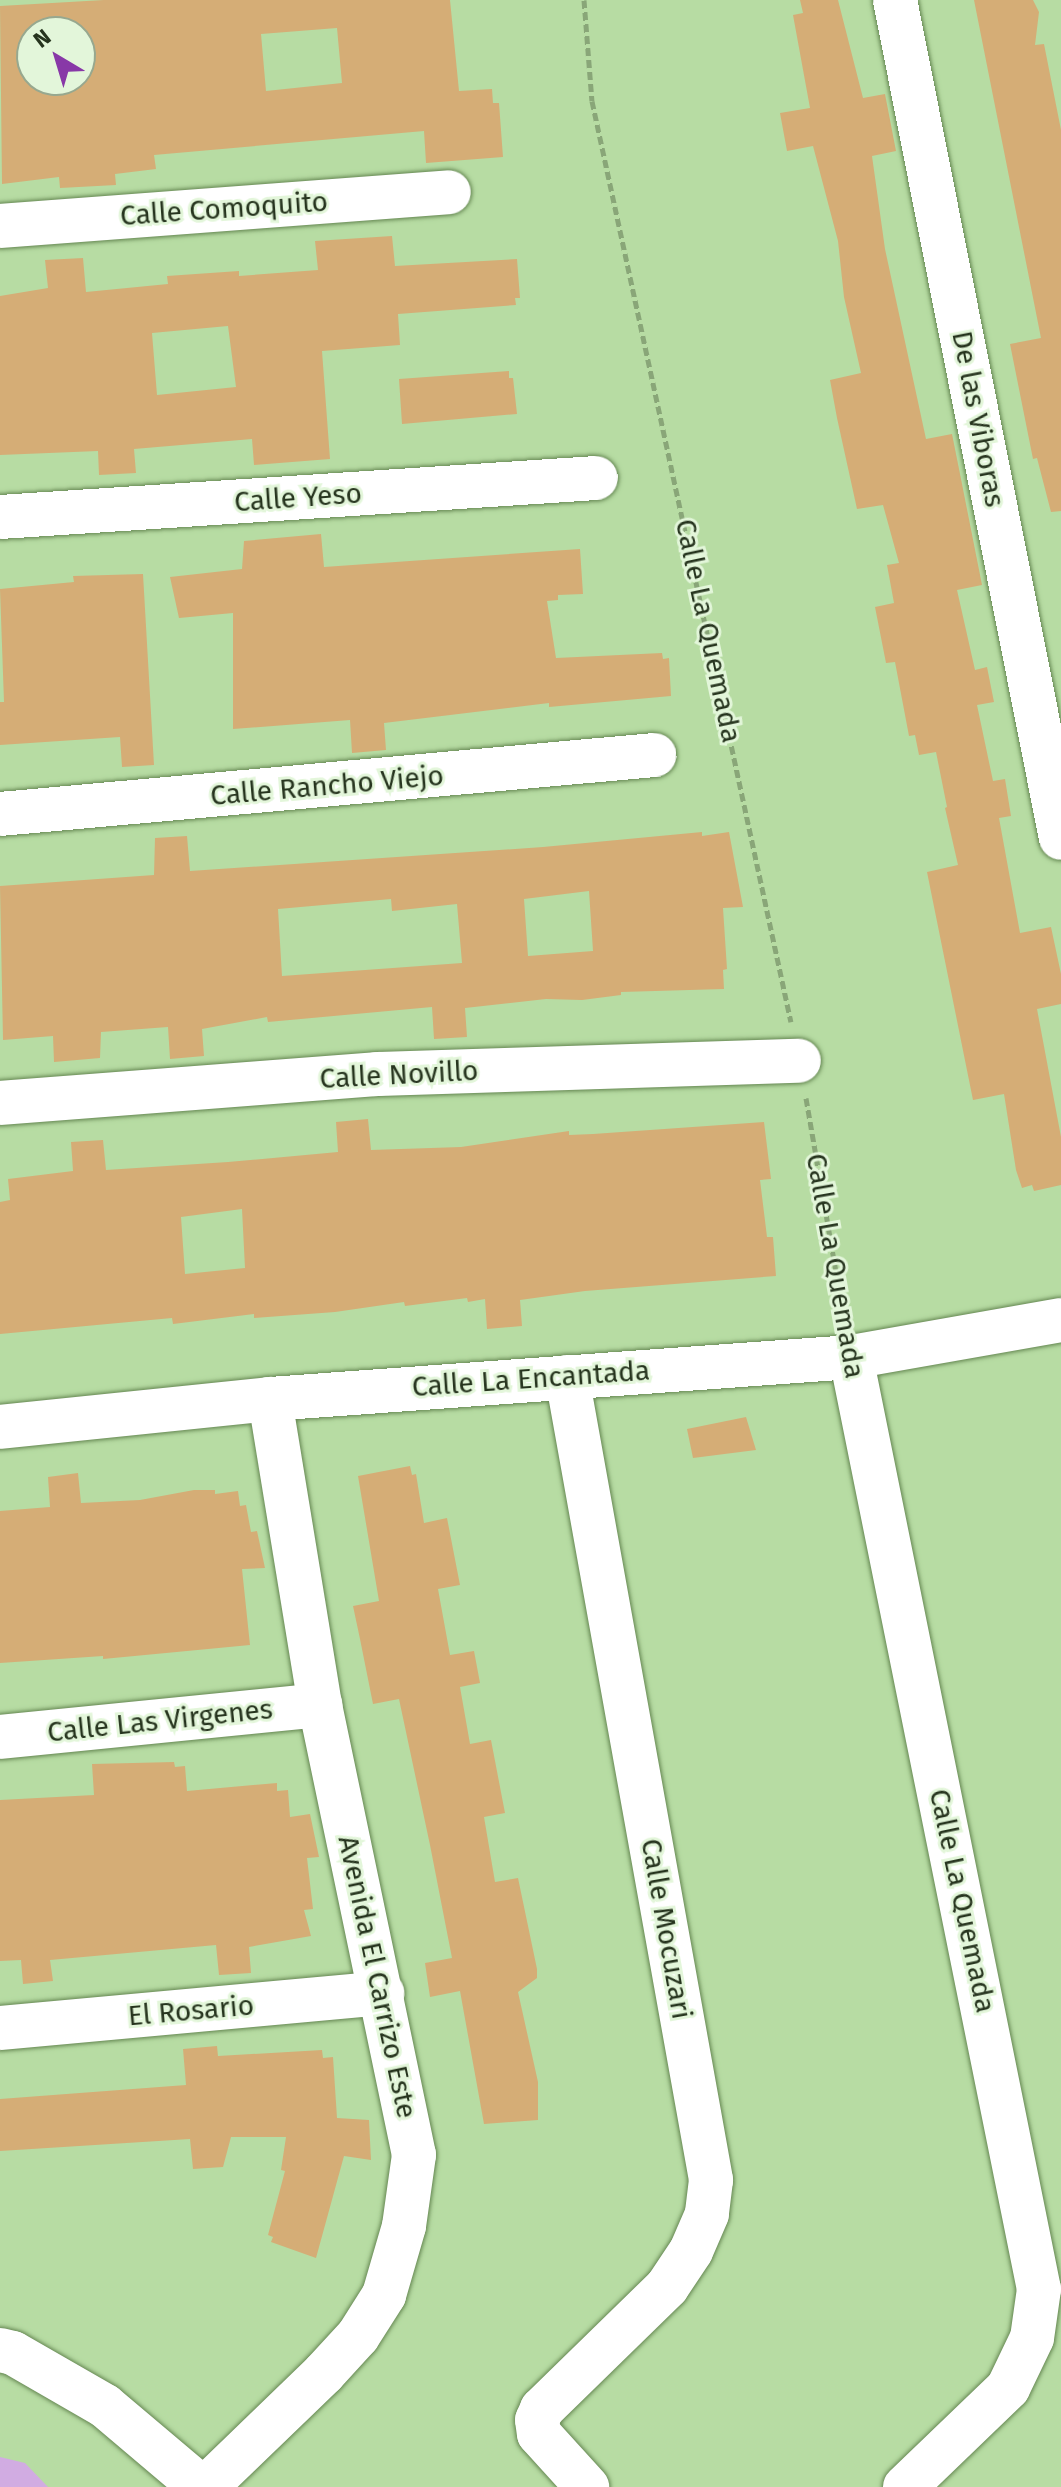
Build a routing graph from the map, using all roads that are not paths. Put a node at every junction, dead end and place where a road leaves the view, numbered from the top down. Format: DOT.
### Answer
graph roads {
  1 [pos="895,0"];
  2 [pos="449,192"];
  3 [pos="0,226"];
  4 [pos="596,478"];
  5 [pos="0,517"];
  6 [pos="654,755"];
  7 [pos="0,814"];
  8 [pos="1061,838"];
  9 [pos="799,1061"];
  10 [pos="0,1103"];
  11 [pos="1061,1320"];
  12 [pos="851,1357"];
  13 [pos="567,1377"];
  14 [pos="270,1399"];
  15 [pos="0,1427"];
  16 [pos="320,1705"];
  17 [pos="0,1737"];
  18 [pos="382,1993"];
  19 [pos="0,2028"];
  20 [pos="0,2350"];
  21 [pos="203,2487"];
  22 [pos="587,2487"];
  23 [pos="905,2487"];
  1 -- 8 [label="street, De las Viboras"];
  2 -- 3 [label="street, Calle Comoquito"];
  4 -- 5 [label="street, Calle Yeso"];
  6 -- 7 [label="street, Calle Rancho Viejo"];
  9 -- 10 [label="street, Calle Novillo"];
  11 -- 12 [label="street, Calle La Encantada"];
  12 -- 13 [label="street, Calle La Encantada"];
  12 -- 23 [label="street, Calle La Quemada"];
  13 -- 14 [label="street, Calle La Encantada"];
  13 -- 22 [label="street, Calle Mocuzari"];
  14 -- 15 [label="street, Calle La Encantada"];
  14 -- 16 [label="street, Avenida El Carrizo Este"];
  16 -- 17 [label="street, Calle Las Virgenes"];
  16 -- 18 [label="street, Avenida El Carrizo Este"];
  18 -- 19 [label="street, El Rosario"];
  18 -- 21 [label="street, Avenida El Carrizo Este"];
  20 -- 21 [label="street"];
}
